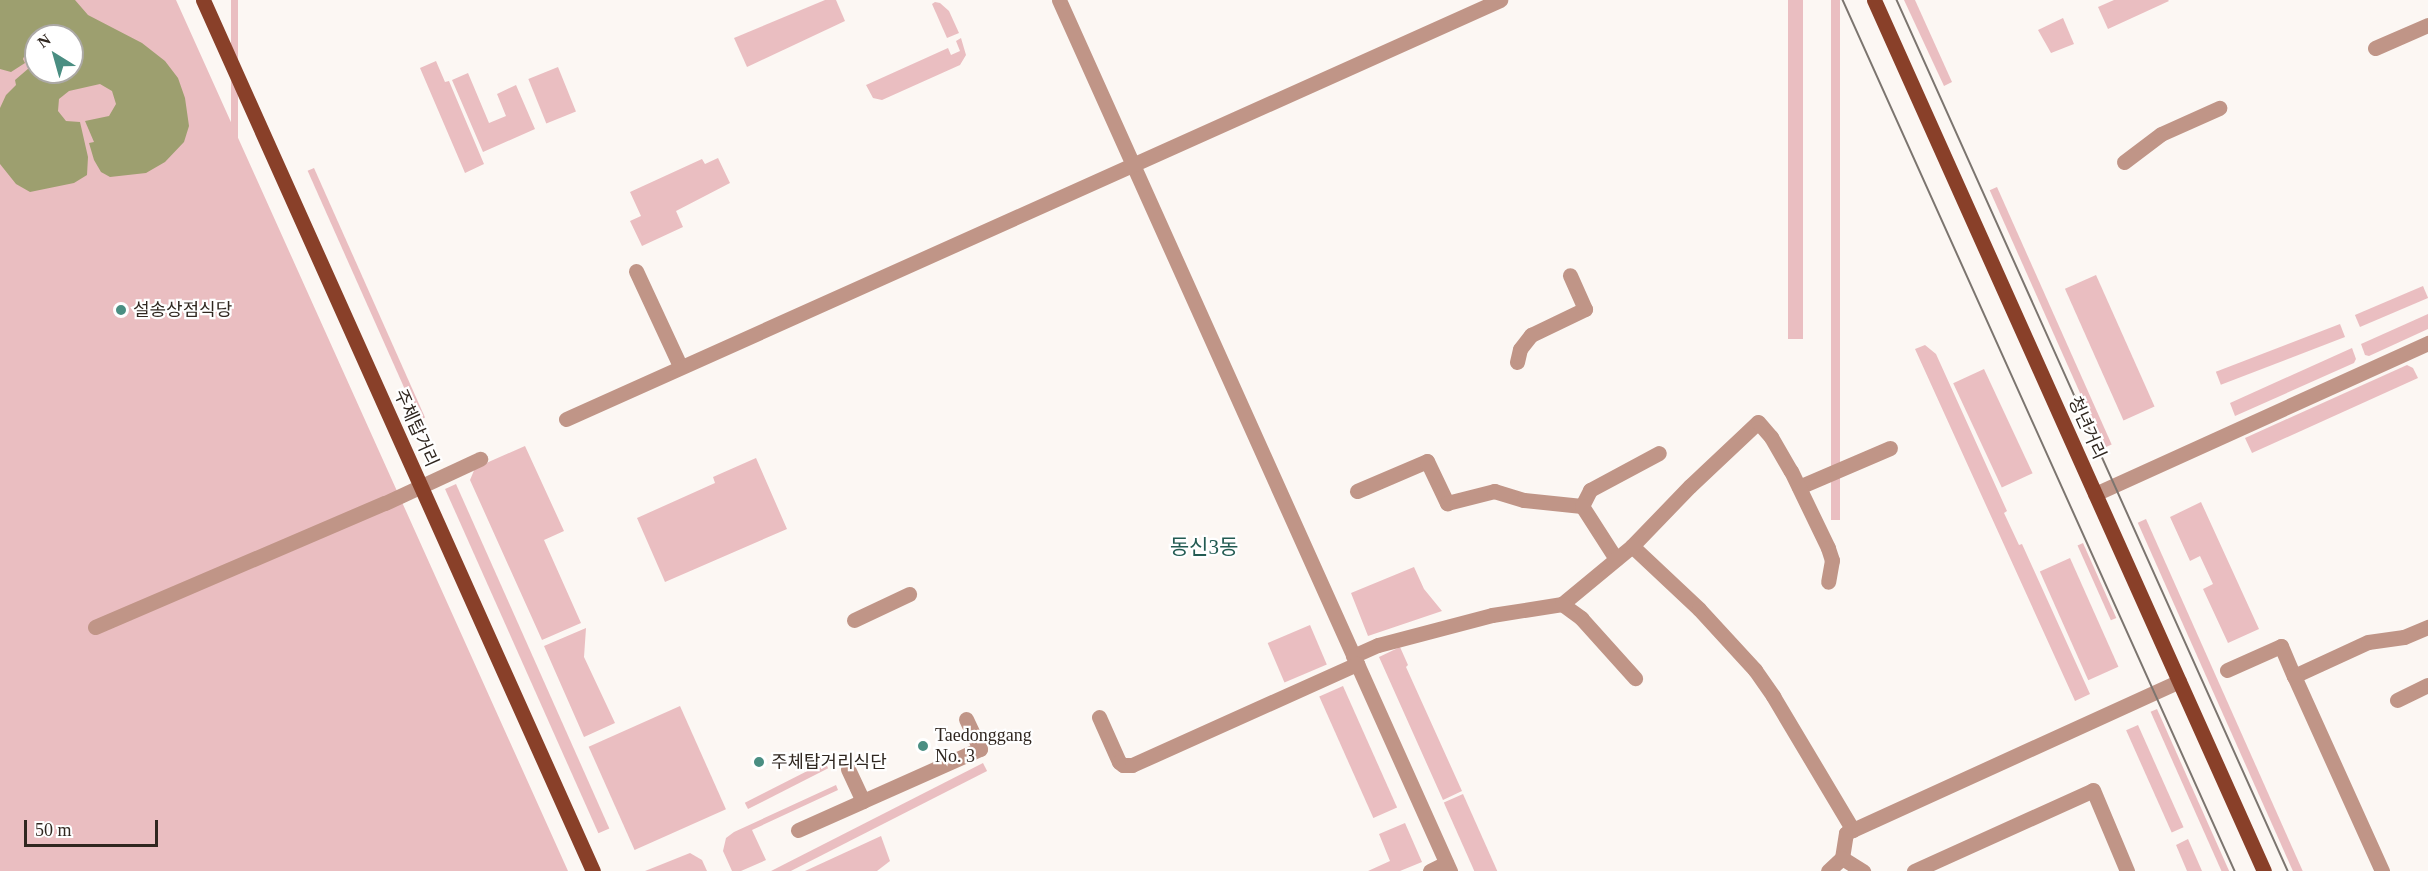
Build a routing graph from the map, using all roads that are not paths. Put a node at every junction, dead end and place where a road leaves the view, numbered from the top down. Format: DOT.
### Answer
graph roads {
  1 [pos="203,0"];
  2 [pos="1059,0"];
  3 [pos="1500,0"];
  4 [pos="1874,0"];
  5 [pos="2428,26"];
  6 [pos="2375,48"];
  7 [pos="2219,108"];
  8 [pos="2124,162"];
  9 [pos="1132,166"];
  10 [pos="636,271"];
  11 [pos="1570,275"];
  12 [pos="2428,343"];
  13 [pos="1517,362"];
  14 [pos="680,366"];
  15 [pos="566,419"];
  16 [pos="1890,447"];
  17 [pos="1659,453"];
  18 [pos="480,459"];
  19 [pos="420,486"];
  20 [pos="1799,487"];
  21 [pos="1357,491"];
  22 [pos="2095,494"];
  23 [pos="1582,506"];
  24 [pos="1632,546"];
  25 [pos="1616,559"];
  26 [pos="1828,582"];
  27 [pos="909,594"];
  28 [pos="1562,604"];
  29 [pos="854,620"];
  30 [pos="95,627"];
  31 [pos="2428,627"];
  32 [pos="1355,660"];
  33 [pos="2227,670"];
  34 [pos="2294,676"];
  35 [pos="1635,678"];
  36 [pos="2179,681"];
  37 [pos="2428,685"];
  38 [pos="2397,700"];
  39 [pos="1100,717"];
  40 [pos="966,718"];
  41 [pos="848,769"];
  42 [pos="863,801"];
  43 [pos="798,830"];
  44 [pos="1853,830"];
  45 [pos="1842,858"];
  46 [pos="1448,867"];
  47 [pos="593,871"];
  48 [pos="1430,871"];
  49 [pos="1827,871"];
  50 [pos="1863,871"];
  51 [pos="1914,871"];
  52 [pos="2127,871"];
  53 [pos="2264,871"];
  54 [pos="2382,871"];
  1 -- 19 [label="main road, 주체탑거리"];
  2 -- 9 [label="street"];
  3 -- 9 [label="street"];
  4 -- 22 [label="main road, 청년거리"];
  5 -- 6 [label="street"];
  7 -- 8 [label="street"];
  9 -- 14 [label="street"];
  9 -- 32 [label="street"];
  10 -- 14 [label="street"];
  11 -- 13 [label="street"];
  12 -- 22 [label="street"];
  14 -- 15 [label="street"];
  16 -- 20 [label="street"];
  17 -- 23 [label="street"];
  18 -- 19 [label="street"];
  19 -- 30 [label="street"];
  19 -- 47 [label="main road, 주체탑거리"];
  20 -- 24 [label="street"];
  20 -- 26 [label="street"];
  21 -- 23 [label="street"];
  22 -- 36 [label="main road, 청년거리"];
  23 -- 25 [label="street"];
  24 -- 25 [label="street"];
  24 -- 44 [label="street"];
  25 -- 28 [label="street"];
  27 -- 29 [label="street"];
  28 -- 32 [label="street"];
  28 -- 35 [label="street"];
  31 -- 34 [label="street"];
  32 -- 39 [label="street"];
  32 -- 46 [label="street"];
  33 -- 34 [label="street"];
  34 -- 54 [label="street"];
  36 -- 44 [label="street"];
  36 -- 53 [label="main road, 청년거리"];
  37 -- 38 [label="street"];
  40 -- 42 [label="street"];
  41 -- 42 [label="street"];
  42 -- 43 [label="street"];
  44 -- 45 [label="street"];
  45 -- 49 [label="street"];
  45 -- 50 [label="street"];
  46 -- 48 [label="street"];
  51 -- 52 [label="street"];
}
